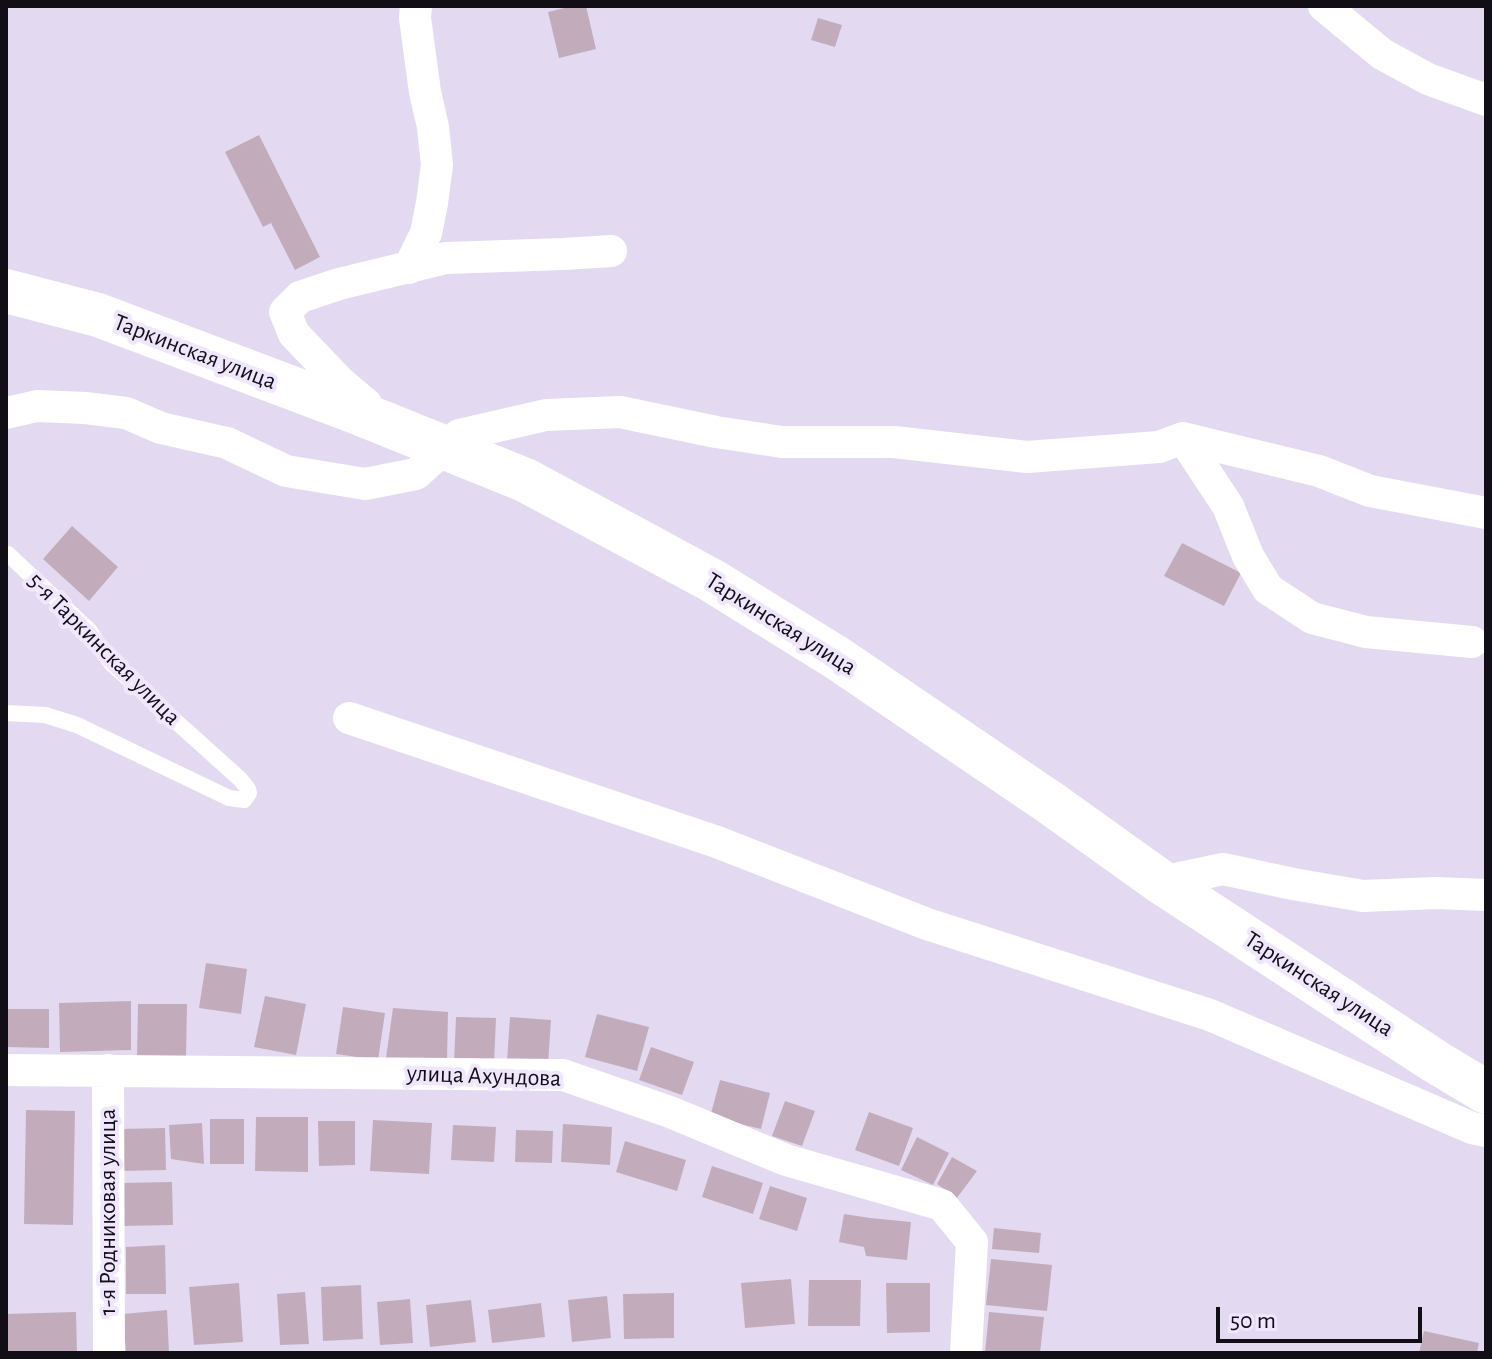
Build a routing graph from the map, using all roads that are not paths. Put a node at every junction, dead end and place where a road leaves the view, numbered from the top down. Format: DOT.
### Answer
graph roads {
  1 [pos="416,6"];
  2 [pos="1324,6"];
  3 [pos="1486,100"];
  4 [pos="611,251"];
  5 [pos="409,268"];
  6 [pos="6,291"];
  7 [pos="6,413"];
  8 [pos="361,414"];
  9 [pos="1183,438"];
  10 [pos="1486,513"];
  11 [pos="8,554"];
  12 [pos="1472,642"];
  13 [pos="6,713"];
  14 [pos="349,718"];
  15 [pos="1161,882"];
  16 [pos="1486,895"];
  17 [pos="6,1070"];
  18 [pos="108,1070"];
  19 [pos="1486,1092"];
  20 [pos="1486,1131"];
  21 [pos="109,1353"];
  22 [pos="966,1353"];
  1 -- 5 [label="street"];
  2 -- 3 [label="street"];
  4 -- 5 [label="street"];
  5 -- 8 [label="street"];
  6 -- 8 [label="street, Таркинская улица"];
  7 -- 9 [label="street"];
  8 -- 15 [label="street, Таркинская улица"];
  9 -- 10 [label="street"];
  9 -- 12 [label="street"];
  11 -- 13 [label="lane, 5-я Таркинская улица"];
  14 -- 20 [label="street"];
  15 -- 16 [label="street"];
  15 -- 19 [label="street, Таркинская улица"];
  17 -- 18 [label="street, улица Ахундова"];
  18 -- 21 [label="street, 1-я Родниковая улица"];
  18 -- 22 [label="street, улица Ахундова"];
}
